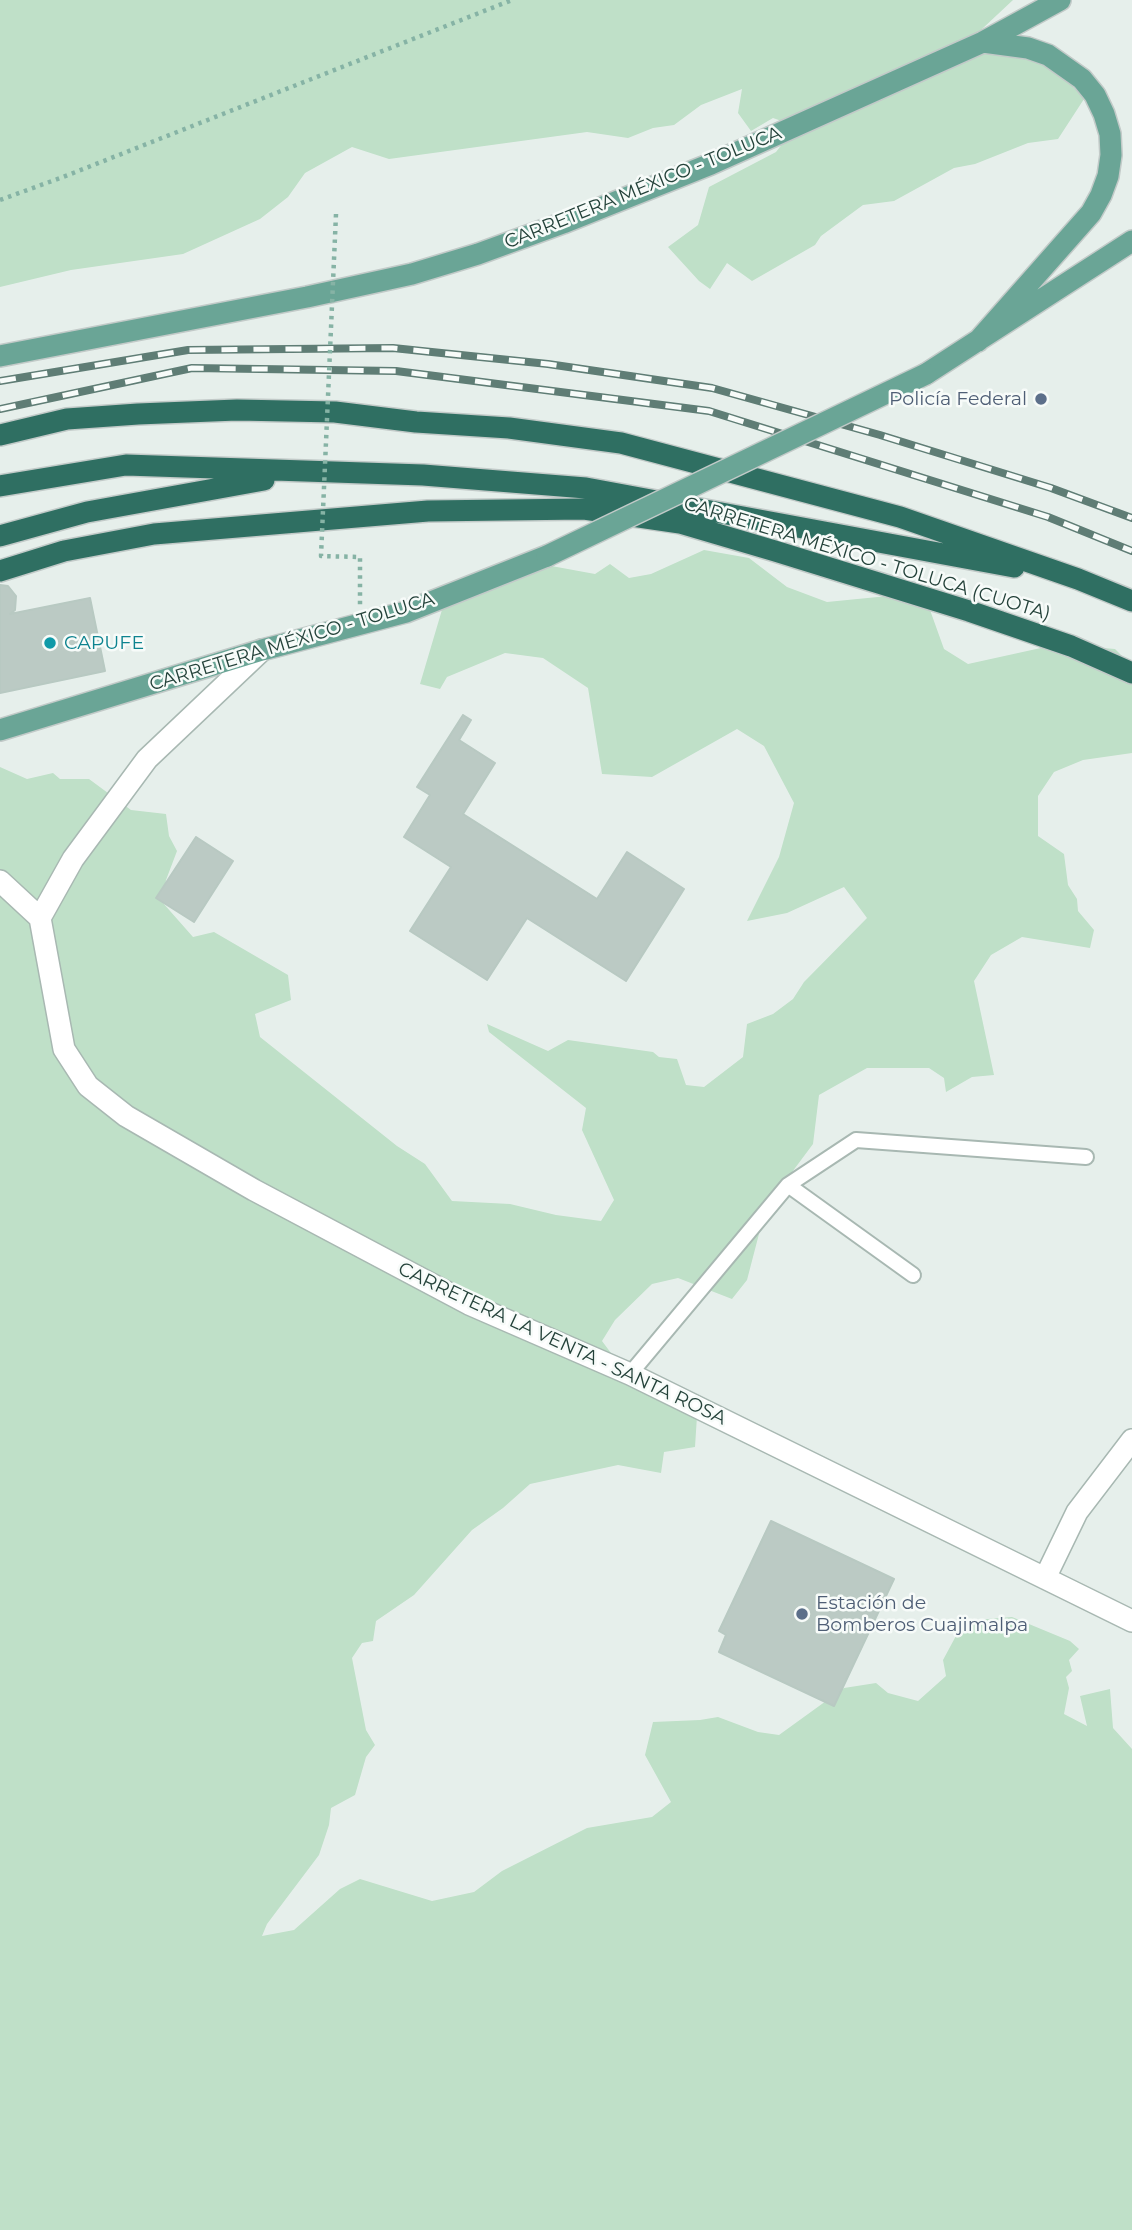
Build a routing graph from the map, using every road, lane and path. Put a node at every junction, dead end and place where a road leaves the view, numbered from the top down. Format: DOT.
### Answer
graph roads {
  1 [pos="512,0"];
  2 [pos="1060,0"];
  3 [pos="983,41"];
  4 [pos="0,200"];
  5 [pos="336,214"];
  6 [pos="1132,241"];
  7 [pos="978,341"];
  8 [pos="0,356"];
  9 [pos="0,435"];
  10 [pos="304,472"];
  11 [pos="0,486"];
  12 [pos="0,536"];
  13 [pos="0,571"];
  14 [pos="1071,577"];
  15 [pos="1132,601"];
  16 [pos="360,608"];
  17 [pos="262,650"];
  18 [pos="1132,673"];
  19 [pos="0,730"];
  20 [pos="0,881"];
  21 [pos="40,918"];
  22 [pos="1086,1157"];
  23 [pos="788,1185"];
  24 [pos="913,1275"];
  25 [pos="630,1374"];
  26 [pos="1132,1440"];
  27 [pos="1045,1578"];
  28 [pos="1132,1621"];
  1 -- 4 [label="path"];
  2 -- 3 [label="main road, CARRETERA MÉXICO - TOLUCA"];
  3 -- 7 [label="main road"];
  3 -- 8 [label="main road, CARRETERA MÉXICO - TOLUCA"];
  5 -- 16 [label="path, bridge"];
  6 -- 7 [label="main road, CARRETERA MÉXICO - TOLUCA"];
  7 -- 17 [label="main road, CARRETERA MÉXICO - TOLUCA, bridge"];
  9 -- 14 [label="highway"];
  10 -- 11 [label="highway"];
  10 -- 12 [label="highway"];
  10 -- 14 [label="highway"];
  13 -- 18 [label="highway, CARRETERA MÉXICO - TOLUCA (CUOTA)"];
  14 -- 15 [label="highway"];
  17 -- 19 [label="main road, CARRETERA MÉXICO - TOLUCA"];
  17 -- 21 [label="street"];
  20 -- 21 [label="street"];
  21 -- 25 [label="street, CARRETERA LA VENTA - SANTA ROSA"];
  22 -- 23 [label="lane"];
  23 -- 24 [label="lane"];
  23 -- 25 [label="lane"];
  25 -- 27 [label="street, CARRETERA LA VENTA - SANTA ROSA"];
  26 -- 27 [label="street"];
  27 -- 28 [label="street, CARRETERA LA VENTA - SANTA ROSA"];
}
